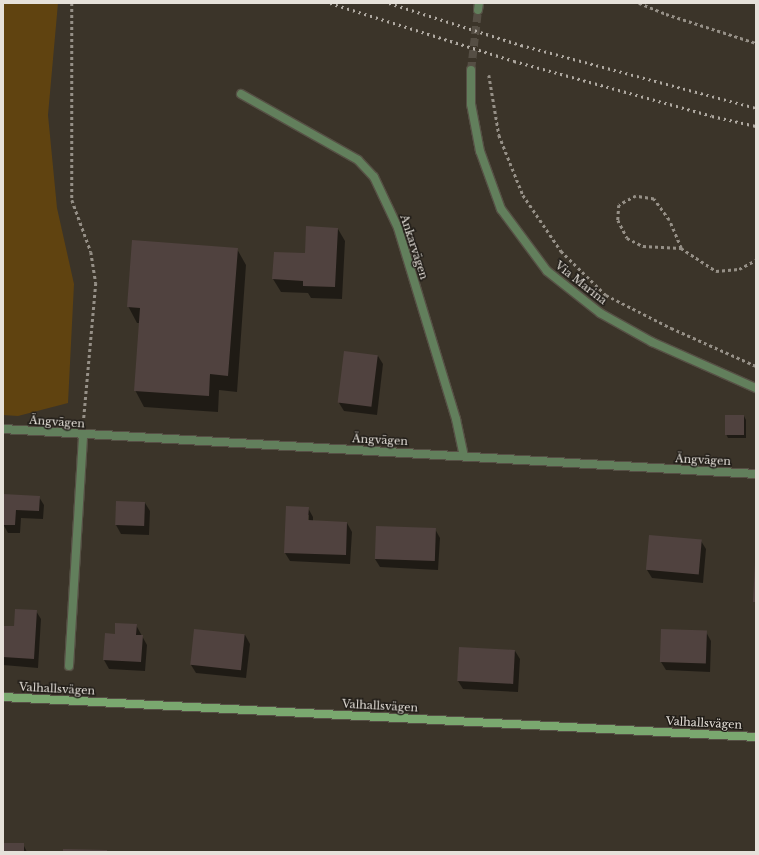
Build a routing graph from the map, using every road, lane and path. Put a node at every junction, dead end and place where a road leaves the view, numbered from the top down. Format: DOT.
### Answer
graph roads {
  1 [pos="72,3"];
  2 [pos="639,3"];
  3 [pos="756,43"];
  4 [pos="471,70"];
  5 [pos="489,75"];
  6 [pos="241,94"];
  7 [pos="681,248"];
  8 [pos="756,260"];
  9 [pos="756,366"];
  10 [pos="756,388"];
  11 [pos="3,429"];
  12 [pos="83,435"];
  13 [pos="464,456"];
  14 [pos="756,474"];
  15 [pos="69,666"];
  16 [pos="3,697"];
  17 [pos="756,737"];
  1 -- 12 [label="path"];
  2 -- 3 [label="path"];
  4 -- 10 [label="street, Via Marina"];
  5 -- 9 [label="path"];
  6 -- 13 [label="street, Ankarvägen"];
  7 -- 7 [label="path"];
  7 -- 8 [label="path"];
  11 -- 12 [label="street, Ängvägen"];
  12 -- 13 [label="street, Ängvägen"];
  12 -- 15 [label="street"];
  13 -- 14 [label="street, Ängvägen"];
  16 -- 17 [label="street, Valhallsvägen"];
}
